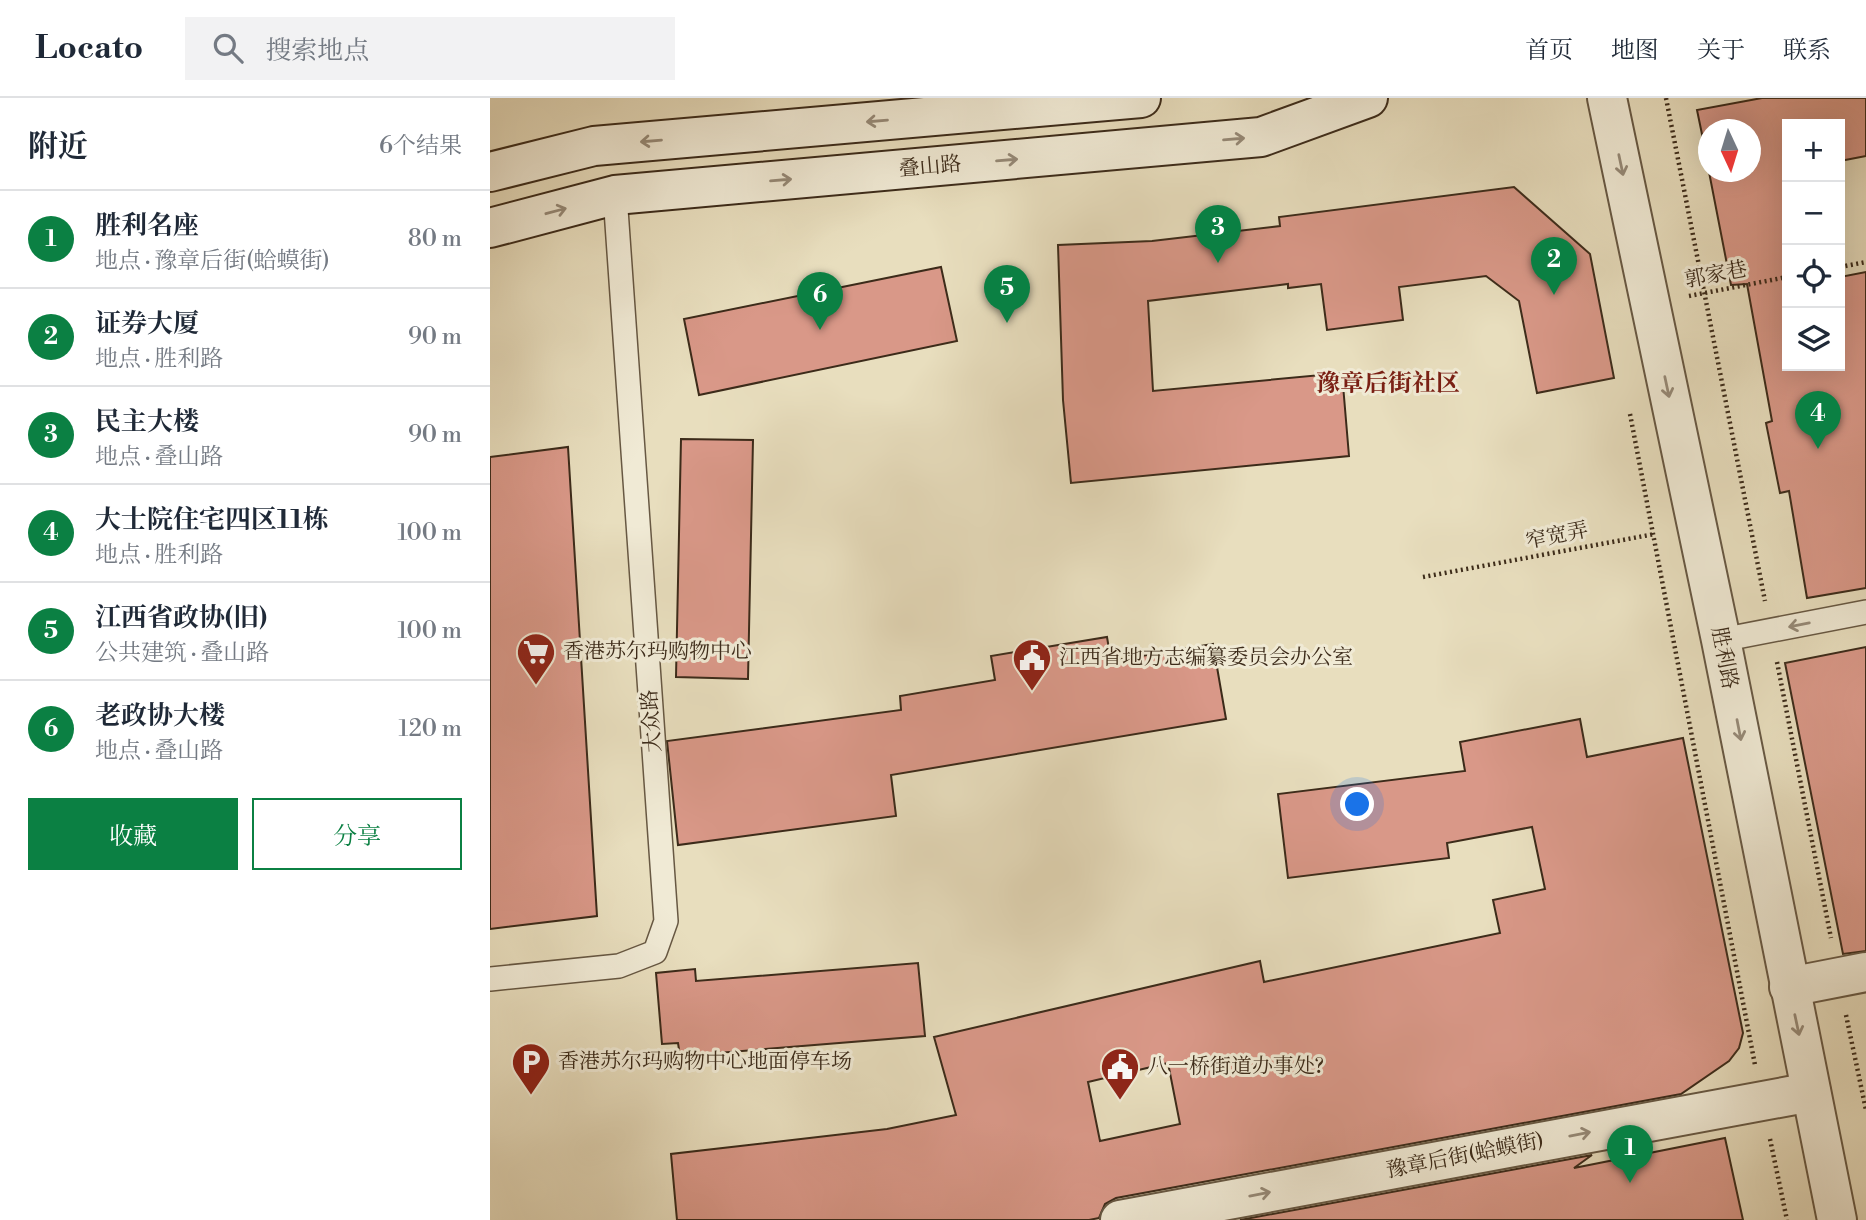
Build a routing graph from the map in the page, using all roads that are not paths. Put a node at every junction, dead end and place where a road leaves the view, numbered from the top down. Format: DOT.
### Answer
graph roads {
  1 [pos="1141,98"];
  2 [pos="1368,98"];
  3 [pos="1607,98"];
  4 [pos="490,172"];
  5 [pos="615,195"];
  6 [pos="490,228"];
  7 [pos="1866,612"];
  8 [pos="1721,640"];
  9 [pos="1852,975"];
  10 [pos="490,979"];
  11 [pos="1789,987"];
  12 [pos="1811,1092"];
  13 [pos="1120,1220"];
  14 [pos="1837,1220"];
  1 -- 4 [label="street, one-way"];
  5 -- 2 [label="street, 叠山路, one-way"];
  3 -- 8 [label="street, 胜利路, one-way"];
  6 -- 5 [label="street, 叠山路, one-way"];
  5 -- 10 [label="lane, 大众路"];
  7 -- 8 [label="lane, one-way"];
  8 -- 11 [label="street, 胜利路, one-way"];
  9 -- 11 [label="street"];
  11 -- 12 [label="street, 胜利路, one-way"];
  13 -- 12 [label="street, 豫章后街(蛤蟆街), one-way"];
  12 -- 14 [label="street, 胜利路"];
}
